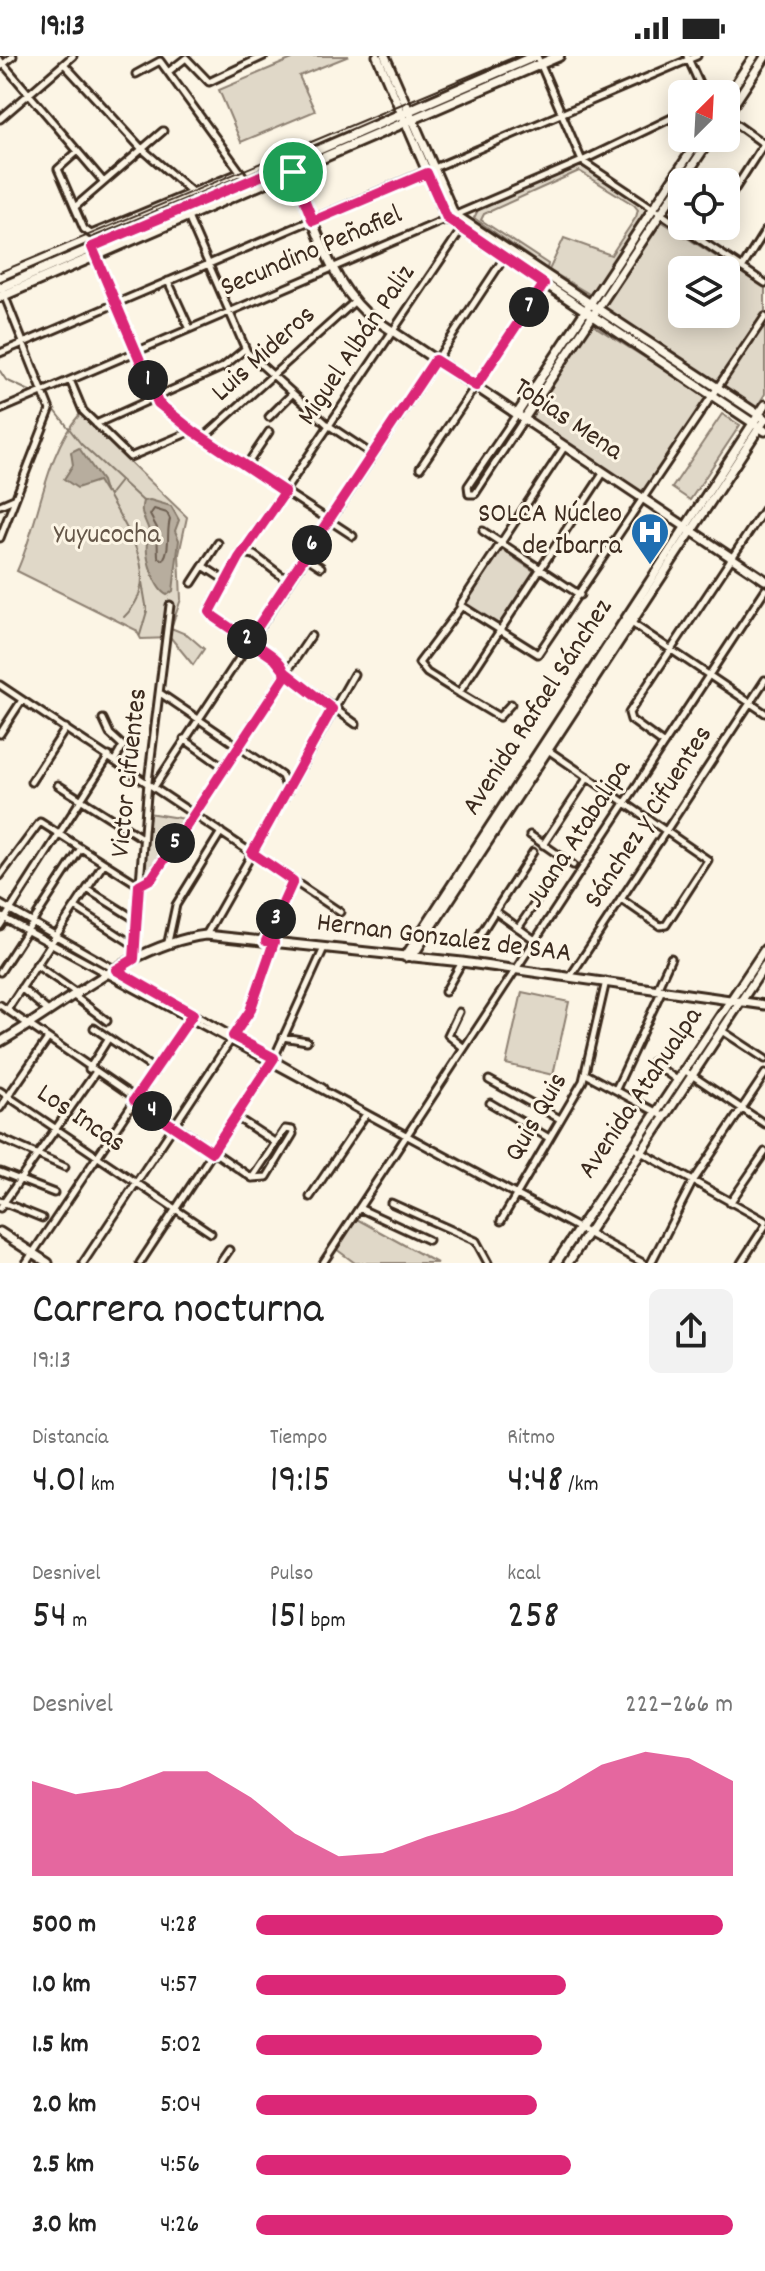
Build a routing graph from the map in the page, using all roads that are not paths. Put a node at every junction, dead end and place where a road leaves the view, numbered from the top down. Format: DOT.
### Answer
graph roads {
  1 [pos="13,56"];
  2 [pos="73,56"];
  3 [pos="264,56"];
  4 [pos="377,56"];
  5 [pos="385,56"];
  6 [pos="559,56"];
  7 [pos="697,56"];
  8 [pos="754,56"];
  9 [pos="187,57"];
  10 [pos="765,57"];
  11 [pos="687,58"];
  12 [pos="537,59"];
  13 [pos="1,64"];
  14 [pos="64,64"];
  15 [pos="168,72"];
  16 [pos="136,74"];
  17 [pos="697,80"];
  18 [pos="738,80"];
  19 [pos="28,95"];
  20 [pos="740,95"];
  21 [pos="563,114"];
  22 [pos="407,118"];
  23 [pos="0,119"];
  24 [pos="668,120"];
  25 [pos="740,126"];
  26 [pos="163,131"];
  27 [pos="765,143"];
  28 [pos="141,148"];
  29 [pos="77,152"];
  30 [pos="692,152"];
  31 [pos="700,152"];
  32 [pos="582,161"];
  33 [pos="291,168"];
  34 [pos="431,171"];
  35 [pos="241,172"];
  36 [pos="103,181"];
  37 [pos="247,181"];
  38 [pos="740,181"];
  39 [pos="192,192"];
  40 [pos="75,207"];
  41 [pos="656,211"];
  42 [pos="187,216"];
  43 [pos="451,216"];
  44 [pos="313,221"];
  45 [pos="463,226"];
  46 [pos="765,231"];
  47 [pos="702,241"];
  48 [pos="94,251"];
  49 [pos="506,254"];
  50 [pos="208,264"];
  51 [pos="333,267"];
  52 [pos="742,268"];
  53 [pos="168,281"];
  54 [pos="547,281"];
  55 [pos="765,283"];
  56 [pos="1,292"];
  57 [pos="354,302"];
  58 [pos="116,303"];
  59 [pos="594,306"];
  60 [pos="228,309"];
  61 [pos="584,312"];
  62 [pos="592,317"];
  63 [pos="765,317"];
  64 [pos="189,327"];
  65 [pos="390,332"];
  66 [pos="24,343"];
  67 [pos="245,349"];
  68 [pos="0,353"];
  69 [pos="135,353"];
  70 [pos="435,360"];
  71 [pos="270,376"];
  72 [pos="70,380"];
  73 [pos="476,386"];
  74 [pos="43,392"];
  75 [pos="715,392"];
  76 [pos="291,395"];
  77 [pos="156,397"];
  78 [pos="765,405"];
  79 [pos="0,410"];
  80 [pos="762,416"];
  81 [pos="269,417"];
  82 [pos="521,417"];
  83 [pos="96,424"];
  84 [pos="328,425"];
  85 [pos="759,427"];
  86 [pos="193,431"];
  87 [pos="269,432"];
  88 [pos="203,438"];
  89 [pos="565,446"];
  90 [pos="373,455"];
  91 [pos="246,466"];
  92 [pos="420,468"];
  93 [pos="604,472"];
  94 [pos="285,492"];
  95 [pos="15,499"];
  96 [pos="644,499"];
  97 [pos="0,505"];
  98 [pos="765,508"];
  99 [pos="328,521"];
  100 [pos="687,528"];
  101 [pos="483,531"];
  102 [pos="353,536"];
  103 [pos="0,538"];
  104 [pos="218,543"];
  105 [pos="500,544"];
  106 [pos="243,553"];
  107 [pos="304,556"];
  108 [pos="732,558"];
  109 [pos="203,566"];
  110 [pos="321,567"];
  111 [pos="542,569"];
  112 [pos="287,580"];
  113 [pos="765,580"];
  114 [pos="226,581"];
  115 [pos="192,583"];
  116 [pos="765,590"];
  117 [pos="580,595"];
  118 [pos="642,598"];
  119 [pos="170,605"];
  120 [pos="462,608"];
  121 [pos="630,622"];
  122 [pos="500,631"];
  123 [pos="311,636"];
  124 [pos="249,640"];
  125 [pos="672,651"];
  126 [pos="286,673"];
  127 [pos="354,674"];
  128 [pos="710,676"];
  129 [pos="765,680"];
  130 [pos="0,685"];
  131 [pos="160,693"];
  132 [pos="459,693"];
  133 [pos="22,700"];
  134 [pos="750,703"];
  135 [pos="511,704"];
  136 [pos="332,709"];
  137 [pos="765,713"];
  138 [pos="198,717"];
  139 [pos="103,719"];
  140 [pos="356,724"];
  141 [pos="66,728"];
  142 [pos="0,734"];
  143 [pos="184,739"];
  144 [pos="664,744"];
  145 [pos="240,746"];
  146 [pos="547,749"];
  147 [pos="112,758"];
  148 [pos="225,768"];
  149 [pos="588,777"];
  150 [pos="31,782"];
  151 [pos="148,782"];
  152 [pos="58,785"];
  153 [pos="154,787"];
  154 [pos="287,789"];
  155 [pos="83,800"];
  156 [pos="625,801"];
  157 [pos="195,814"];
  158 [pos="666,829"];
  159 [pos="221,832"];
  160 [pos="60,834"];
  161 [pos="530,835"];
  162 [pos="143,838"];
  163 [pos="543,845"];
  164 [pos="81,848"];
  165 [pos="533,852"];
  166 [pos="252,853"];
  167 [pos="104,863"];
  168 [pos="573,865"];
  169 [pos="558,870"];
  170 [pos="0,876"];
  171 [pos="293,881"];
  172 [pos="139,885"];
  173 [pos="87,889"];
  174 [pos="621,899"];
  175 [pos="0,904"];
  176 [pos="75,907"];
  177 [pos="11,910"];
  178 [pos="495,911"];
  179 [pos="340,912"];
  180 [pos="2,918"];
  181 [pos="135,919"];
  182 [pos="33,922"];
  183 [pos="0,926"];
  184 [pos="518,928"];
  185 [pos="27,931"];
  186 [pos="206,935"];
  187 [pos="57,937"];
  188 [pos="535,940"];
  189 [pos="270,941"];
  190 [pos="168,942"];
  191 [pos="475,943"];
  192 [pos="52,944"];
  193 [pos="134,945"];
  194 [pos="324,947"];
  195 [pos="765,949"];
  196 [pos="408,957"];
  197 [pos="671,958"];
  198 [pos="134,959"];
  199 [pos="462,962"];
  200 [pos="36,965"];
  201 [pos="765,965"];
  202 [pos="516,970"];
  203 [pos="0,972"];
  204 [pos="113,973"];
  205 [pos="570,978"];
  206 [pos="606,981"];
  207 [pos="21,988"];
  208 [pos="659,990"];
  209 [pos="445,992"];
  210 [pos="76,995"];
  211 [pos="731,1000"];
  212 [pos="742,1001"];
  213 [pos="0,1005"];
  214 [pos="765,1005"];
  215 [pos="7,1010"];
  216 [pos="49,1012"];
  217 [pos="459,1012"];
  218 [pos="193,1014"];
  219 [pos="188,1020"];
  220 [pos="107,1021"];
  221 [pos="714,1024"];
  222 [pos="27,1027"];
  223 [pos="94,1028"];
  224 [pos="722,1030"];
  225 [pos="283,1037"];
  226 [pos="108,1039"];
  227 [pos="47,1040"];
  228 [pos="231,1040"];
  229 [pos="307,1041"];
  230 [pos="0,1042"];
  231 [pos="464,1048"];
  232 [pos="765,1059"];
  233 [pos="272,1061"];
  234 [pos="652,1062"];
  235 [pos="148,1065"];
  236 [pos="89,1069"];
  237 [pos="684,1070"];
  238 [pos="95,1073"];
  239 [pos="586,1074"];
  240 [pos="765,1074"];
  241 [pos="692,1075"];
  242 [pos="489,1080"];
  243 [pos="677,1080"];
  244 [pos="616,1089"];
  245 [pos="0,1091"];
  246 [pos="8,1096"];
  247 [pos="134,1100"];
  248 [pos="490,1103"];
  249 [pos="0,1108"];
  250 [pos="742,1108"];
  251 [pos="656,1112"];
  252 [pos="366,1114"];
  253 [pos="236,1117"];
  254 [pos="665,1117"];
  255 [pos="560,1119"];
  256 [pos="765,1124"];
  257 [pos="175,1126"];
  258 [pos="55,1128"];
  259 [pos="406,1136"];
  260 [pos="0,1138"];
  261 [pos="549,1138"];
  262 [pos="276,1143"];
  263 [pos="632,1147"];
  264 [pos="212,1152"];
  265 [pos="641,1152"];
  266 [pos="765,1152"];
  267 [pos="39,1153"];
  268 [pos="96,1156"];
  269 [pos="65,1167"];
  270 [pos="0,1172"];
  271 [pos="252,1178"];
  272 [pos="20,1180"];
  273 [pos="137,1182"];
  274 [pos="692,1183"];
  275 [pos="54,1193"];
  276 [pos="516,1195"];
  277 [pos="310,1197"];
  278 [pos="391,1203"];
  279 [pos="730,1203"];
  280 [pos="1,1204"];
  281 [pos="359,1208"];
  282 [pos="176,1209"];
  283 [pos="42,1218"];
  284 [pos="501,1221"];
  285 [pos="765,1224"];
  286 [pos="579,1228"];
  287 [pos="0,1232"];
  288 [pos="211,1233"];
  289 [pos="588,1233"];
  290 [pos="428,1240"];
  291 [pos="229,1250"];
  292 [pos="33,1253"];
  293 [pos="26,1263"];
  294 [pos="48,1263"];
  295 [pos="83,1263"];
  296 [pos="140,1263"];
  297 [pos="220,1263"];
  298 [pos="323,1263"];
  299 [pos="488,1263"];
  300 [pos="556,1263"];
  301 [pos="568,1263"];
  302 [pos="643,1263"];
  303 [pos="651,1263"];
  304 [pos="741,1263"];
  1 -- 13 [label="street"];
  2 -- 14 [label="street"];
  3 -- 9 [label="street"];
  4 -- 22 [label="street"];
  5 -- 22 [label="street"];
  6 -- 12 [label="main road"];
  7 -- 11 [label="street"];
  8 -- 18 [label="street"];
  9 -- 15 [label="street"];
  10 -- 20 [label="street"];
  11 -- 17 [label="street"];
  11 -- 21 [label="street"];
  12 -- 21 [label="street"];
  12 -- 22 [label="main road"];
  13 -- 19 [label="street"];
  14 -- 19 [label="street"];
  14 -- 28 [label="street"];
  15 -- 16 [label="street"];
  15 -- 35 [label="street"];
  19 -- 23 [label="street"];
  19 -- 29 [label="street"];
  21 -- 32 [label="street"];
  21 -- 34 [label="street"];
  22 -- 33 [label="main road"];
  22 -- 34 [label="street"];
  24 -- 32 [label="street, Secundino Peñafiel"];
  25 -- 27 [label="street"];
  26 -- 28 [label="street"];
  27 -- 38 [label="street"];
  28 -- 36 [label="street"];
  28 -- 39 [label="street"];
  29 -- 36 [label="street"];
  29 -- 40 [label="street"];
  30 -- 41 [label="street"];
  31 -- 41 [label="street"];
  32 -- 41 [label="street"];
  32 -- 43 [label="street, Secundino Peñafiel"];
  33 -- 37 [label="main road"];
  33 -- 42 [label="main road"];
  33 -- 44 [label="street, Tobias Mena"];
  34 -- 43 [label="street"];
  34 -- 44 [label="street"];
  35 -- 37 [label="street"];
  35 -- 39 [label="street"];
  36 -- 40 [label="street"];
  37 -- 48 [label="main road"];
  39 -- 40 [label="street"];
  41 -- 47 [label="street"];
  41 -- 59 [label="street"];
  42 -- 48 [label="main road"];
  42 -- 50 [label="street"];
  43 -- 45 [label="street"];
  43 -- 51 [label="street, Secundino Peñafiel"];
  44 -- 50 [label="street"];
  44 -- 51 [label="street, Tobias Mena"];
  45 -- 49 [label="street"];
  45 -- 65 [label="street, Miguel Albán Paliz"];
  46 -- 52 [label="street"];
  47 -- 52 [label="street"];
  48 -- 56 [label="main road"];
  48 -- 58 [label="street"];
  49 -- 54 [label="street"];
  49 -- 70 [label="street"];
  50 -- 53 [label="street"];
  50 -- 60 [label="street"];
  51 -- 57 [label="street, Tobias Mena"];
  51 -- 60 [label="street, Secundino Peñafiel"];
  52 -- 55 [label="street"];
  53 -- 58 [label="street"];
  53 -- 64 [label="street"];
  54 -- 59 [label="street"];
  54 -- 61 [label="street"];
  54 -- 73 [label="street"];
  56 -- 66 [label="street"];
  57 -- 65 [label="street, Tobias Mena"];
  57 -- 71 [label="street, Luis Mideros"];
  58 -- 66 [label="street"];
  58 -- 69 [label="street"];
  59 -- 61 [label="street"];
  59 -- 62 [label="street"];
  59 -- 75 [label="street"];
  60 -- 64 [label="street, Secundino Peñafiel"];
  60 -- 67 [label="street"];
  61 -- 62 [label="street"];
  61 -- 82 [label="street"];
  62 -- 75 [label="street"];
  62 -- 82 [label="street"];
  63 -- 75 [label="street"];
  64 -- 69 [label="street, Secundino Peñafiel"];
  65 -- 70 [label="street, Tobias Mena"];
  65 -- 84 [label="street, Miguel Albán Paliz"];
  66 -- 68 [label="street"];
  66 -- 74 [label="street"];
  67 -- 71 [label="street"];
  67 -- 77 [label="street"];
  69 -- 72 [label="street, Secundino Peñafiel"];
  69 -- 77 [label="street"];
  70 -- 73 [label="street, Tobias Mena"];
  70 -- 90 [label="street"];
  71 -- 76 [label="street"];
  71 -- 88 [label="street, Luis Mideros"];
  72 -- 74 [label="street, Secundino Peñafiel"];
  72 -- 83 [label="street, Luis Mideros"];
  73 -- 82 [label="street, Tobias Mena"];
  73 -- 92 [label="street"];
  74 -- 79 [label="street, Secundino Peñafiel"];
  74 -- 95 [label="street"];
  75 -- 80 [label="street"];
  75 -- 85 [label="street"];
  75 -- 96 [label="street"];
  76 -- 81 [label="street"];
  76 -- 84 [label="street"];
  77 -- 83 [label="street"];
  77 -- 86 [label="street"];
  78 -- 80 [label="street, Avenida Rafael Sánchez"];
  80 -- 85 [label="street, Avenida Rafael Sánchez"];
  82 -- 82 [label="street"];
  82 -- 89 [label="street, Tobias Mena"];
  83 -- 86 [label="street, Luis Mideros"];
  84 -- 90 [label="street"];
  84 -- 94 [label="street, Miguel Albán Paliz"];
  85 -- 100 [label="street, Avenida Rafael Sánchez"];
  86 -- 88 [label="street"];
  87 -- 91 [label="street"];
  88 -- 91 [label="street"];
  89 -- 93 [label="street, Tobias Mena"];
  89 -- 105 [label="street"];
  90 -- 99 [label="street"];
  91 -- 94 [label="street"];
  93 -- 96 [label="street, Tobias Mena"];
  93 -- 111 [label="street"];
  94 -- 99 [label="street"];
  94 -- 106 [label="street, Miguel Albán Paliz"];
  95 -- 97 [label="street"];
  95 -- 103 [label="street"];
  96 -- 100 [label="street, Tobias Mena"];
  96 -- 117 [label="street"];
  98 -- 108 [label="street"];
  99 -- 102 [label="street"];
  99 -- 107 [label="street"];
  100 -- 108 [label="street, Tobias Mena"];
  100 -- 118 [label="street, Avenida Rafael Sánchez"];
  101 -- 105 [label="street"];
  104 -- 109 [label="street"];
  105 -- 111 [label="street"];
  105 -- 120 [label="street"];
  106 -- 112 [label="street"];
  106 -- 114 [label="street, Miguel Albán Paliz"];
  107 -- 110 [label="street"];
  107 -- 112 [label="street"];
  108 -- 113 [label="street, Tobias Mena"];
  108 -- 125 [label="street"];
  109 -- 114 [label="street"];
  109 -- 115 [label="street"];
  111 -- 117 [label="street"];
  111 -- 122 [label="street"];
  112 -- 124 [label="street"];
  114 -- 124 [label="street, Miguel Albán Paliz"];
  116 -- 128 [label="street, Juana Atabalipa"];
  117 -- 122 [label="street"];
  118 -- 121 [label="street, Avenida Rafael Sánchez"];
  118 -- 196 [label="street, Avenida Rafael Sánchez"];
  119 -- 131 [label="street, Victor Cifuentes"];
  120 -- 122 [label="street"];
  120 -- 132 [label="street"];
  121 -- 125 [label="street"];
  121 -- 146 [label="street, Avenida Rafael Sánchez"];
  122 -- 132 [label="street"];
  123 -- 126 [label="street"];
  124 -- 126 [label="street"];
  124 -- 138 [label="street"];
  125 -- 128 [label="street"];
  125 -- 144 [label="street"];
  126 -- 136 [label="street"];
  126 -- 145 [label="street"];
  127 -- 136 [label="street"];
  128 -- 134 [label="street"];
  128 -- 144 [label="street, Juana Atabalipa"];
  129 -- 134 [label="street, Sánchez y Cifuentes"];
  130 -- 133 [label="street"];
  131 -- 138 [label="street"];
  131 -- 151 [label="street, Victor Cifuentes"];
  132 -- 135 [label="street"];
  133 -- 141 [label="street"];
  133 -- 142 [label="street"];
  134 -- 137 [label="street"];
  134 -- 158 [label="street, Sánchez y Cifuentes"];
  136 -- 140 [label="street"];
  136 -- 154 [label="street"];
  138 -- 143 [label="street"];
  138 -- 145 [label="street"];
  139 -- 147 [label="street"];
  141 -- 147 [label="street"];
  141 -- 150 [label="street"];
  143 -- 148 [label="street"];
  143 -- 153 [label="street"];
  144 -- 156 [label="street, Juana Atabalipa"];
  145 -- 148 [label="street"];
  145 -- 154 [label="street"];
  146 -- 149 [label="street"];
  146 -- 196 [label="street, Avenida Rafael Sánchez"];
  147 -- 151 [label="street"];
  147 -- 155 [label="street"];
  148 -- 157 [label="street"];
  149 -- 156 [label="street"];
  149 -- 163 [label="street"];
  151 -- 153 [label="street"];
  151 -- 162 [label="street, Victor Cifuentes"];
  152 -- 155 [label="street"];
  153 -- 157 [label="street"];
  154 -- 166 [label="street"];
  155 -- 160 [label="street"];
  155 -- 162 [label="street"];
  156 -- 158 [label="street"];
  156 -- 188 [label="street, Juana Atabalipa"];
  157 -- 159 [label="street"];
  157 -- 172 [label="street"];
  158 -- 174 [label="street, Sánchez y Cifuentes"];
  158 -- 174 [label="street"];
  159 -- 166 [label="street"];
  159 -- 190 [label="street"];
  160 -- 164 [label="street"];
  160 -- 170 [label="street"];
  160 -- 177 [label="street"];
  161 -- 163 [label="street"];
  162 -- 172 [label="street, Victor Cifuentes"];
  163 -- 168 [label="street"];
  164 -- 167 [label="street"];
  164 -- 182 [label="street"];
  165 -- 178 [label="street"];
  166 -- 171 [label="street"];
  166 -- 186 [label="street"];
  167 -- 172 [label="street"];
  167 -- 173 [label="street"];
  169 -- 184 [label="street"];
  171 -- 179 [label="street"];
  171 -- 189 [label="street"];
  172 -- 181 [label="street, Victor Cifuentes"];
  173 -- 176 [label="street"];
  173 -- 181 [label="street"];
  174 -- 205 [label="street, Sánchez y Cifuentes"];
  175 -- 177 [label="street"];
  176 -- 187 [label="street"];
  176 -- 193 [label="street"];
  177 -- 180 [label="street"];
  177 -- 182 [label="street"];
  178 -- 184 [label="street"];
  178 -- 191 [label="street"];
  180 -- 183 [label="street"];
  180 -- 185 [label="street"];
  181 -- 193 [label="street, Victor Cifuentes"];
  182 -- 185 [label="street"];
  182 -- 187 [label="street"];
  184 -- 188 [label="street"];
  185 -- 192 [label="street"];
  185 -- 203 [label="street"];
  186 -- 189 [label="street, Hernan Gonzalez de SAA"];
  186 -- 190 [label="street, Hernan Gonzalez de SAA"];
  187 -- 192 [label="street"];
  187 -- 204 [label="street"];
  188 -- 202 [label="street, Juana Atabalipa"];
  189 -- 194 [label="street, Hernan Gonzalez de SAA"];
  189 -- 228 [label="street"];
  190 -- 198 [label="street, Hernan Gonzalez de SAA"];
  192 -- 200 [label="street"];
  192 -- 204 [label="street"];
  193 -- 198 [label="street, Victor Cifuentes"];
  194 -- 196 [label="street, Hernan Gonzalez de SAA"];
  194 -- 225 [label="street"];
  195 -- 211 [label="street, Avenida Atahualpa"];
  196 -- 199 [label="street, Hernan Gonzalez de SAA"];
  197 -- 208 [label="street"];
  198 -- 204 [label="street, Hernan Gonzalez de SAA"];
  199 -- 202 [label="street, Hernan Gonzalez de SAA"];
  199 -- 209 [label="street"];
  200 -- 207 [label="street"];
  200 -- 210 [label="street"];
  201 -- 212 [label="street, Avenida Atahualpa"];
  202 -- 205 [label="street, Hernan Gonzalez de SAA"];
  202 -- 231 [label="street, Juana Atabalipa"];
  204 -- 210 [label="street, Hernan Gonzalez de SAA"];
  204 -- 218 [label="street"];
  204 -- 219 [label="street"];
  205 -- 206 [label="street, Hernan Gonzalez de SAA"];
  206 -- 208 [label="street, Hernan Gonzalez de SAA"];
  206 -- 239 [label="street, Quis Quis"];
  207 -- 215 [label="street"];
  207 -- 216 [label="street"];
  208 -- 211 [label="street, Hernan Gonzalez de SAA"];
  208 -- 244 [label="street"];
  210 -- 216 [label="street, Hernan Gonzalez de SAA"];
  210 -- 220 [label="street"];
  211 -- 212 [label="street, Hernan Gonzalez de SAA"];
  211 -- 221 [label="street, Avenida Atahualpa"];
  212 -- 214 [label="street, Hernan Gonzalez de SAA"];
  212 -- 224 [label="street, Avenida Atahualpa"];
  213 -- 215 [label="street"];
  215 -- 222 [label="street"];
  216 -- 222 [label="street, Hernan Gonzalez de SAA"];
  217 -- 231 [label="street"];
  218 -- 219 [label="street"];
  218 -- 228 [label="street"];
  219 -- 228 [label="street"];
  219 -- 247 [label="street"];
  221 -- 224 [label="street"];
  221 -- 237 [label="street, Avenida Atahualpa"];
  222 -- 227 [label="street"];
  222 -- 230 [label="street, Hernan Gonzalez de SAA"];
  223 -- 226 [label="street"];
  224 -- 232 [label="street"];
  224 -- 241 [label="street, Avenida Atahualpa"];
  225 -- 229 [label="street"];
  225 -- 233 [label="street"];
  226 -- 235 [label="street"];
  226 -- 236 [label="street"];
  227 -- 236 [label="street"];
  227 -- 246 [label="street"];
  228 -- 233 [label="street"];
  228 -- 257 [label="street"];
  231 -- 259 [label="street, Juana Atabalipa"];
  233 -- 252 [label="street"];
  233 -- 253 [label="street"];
  234 -- 243 [label="street"];
  236 -- 238 [label="street"];
  237 -- 241 [label="street"];
  237 -- 243 [label="street, Avenida Atahualpa"];
  238 -- 247 [label="street"];
  238 -- 258 [label="street"];
  239 -- 244 [label="street"];
  239 -- 255 [label="street, Quis Quis"];
  240 -- 250 [label="street"];
  241 -- 250 [label="street"];
  241 -- 254 [label="street, Avenida Atahualpa"];
  242 -- 255 [label="street"];
  243 -- 251 [label="street, Avenida Atahualpa"];
  244 -- 251 [label="street"];
  245 -- 246 [label="street, Los Incas"];
  246 -- 249 [label="street"];
  246 -- 258 [label="street, Los Incas"];
  247 -- 257 [label="street"];
  247 -- 268 [label="street"];
  248 -- 261 [label="street"];
  250 -- 256 [label="street"];
  250 -- 274 [label="street"];
  251 -- 254 [label="street"];
  251 -- 263 [label="street, Avenida Atahualpa"];
  252 -- 259 [label="street"];
  252 -- 277 [label="street"];
  253 -- 262 [label="street"];
  253 -- 264 [label="street"];
  254 -- 265 [label="street, Avenida Atahualpa"];
  255 -- 261 [label="street, Quis Quis"];
  257 -- 264 [label="street"];
  257 -- 273 [label="street"];
  258 -- 267 [label="street"];
  258 -- 268 [label="street, Los Incas"];
  259 -- 276 [label="street"];
  259 -- 281 [label="street, Juana Atabalipa"];
  260 -- 267 [label="street"];
  261 -- 276 [label="street, Quis Quis"];
  262 -- 271 [label="street"];
  262 -- 271 [label="street"];
  263 -- 265 [label="street"];
  263 -- 286 [label="street, Avenida Atahualpa"];
  264 -- 271 [label="street"];
  264 -- 282 [label="street"];
  265 -- 274 [label="street"];
  265 -- 289 [label="street, Avenida Atahualpa"];
  266 -- 279 [label="street"];
  267 -- 269 [label="street"];
  267 -- 272 [label="street"];
  268 -- 273 [label="street, Los Incas"];
  268 -- 292 [label="street"];
  270 -- 272 [label="street"];
  272 -- 275 [label="street"];
  272 -- 280 [label="street"];
  273 -- 282 [label="street, Los Incas"];
  273 -- 295 [label="street"];
  274 -- 279 [label="street"];
  274 -- 303 [label="street"];
  276 -- 284 [label="street, Quis Quis"];
  276 -- 286 [label="street"];
  278 -- 299 [label="street"];
  279 -- 285 [label="street"];
  280 -- 283 [label="street"];
  281 -- 290 [label="street"];
  281 -- 298 [label="street, Juana Atabalipa"];
  282 -- 288 [label="street, Los Incas"];
  282 -- 296 [label="street"];
  285 -- 304 [label="street"];
  286 -- 289 [label="street"];
  286 -- 300 [label="street, Avenida Atahualpa"];
  287 -- 292 [label="street"];
  289 -- 301 [label="street, Avenida Atahualpa"];
  289 -- 302 [label="street"];
  291 -- 297 [label="street"];
  292 -- 293 [label="street"];
  292 -- 294 [label="street"];
}
